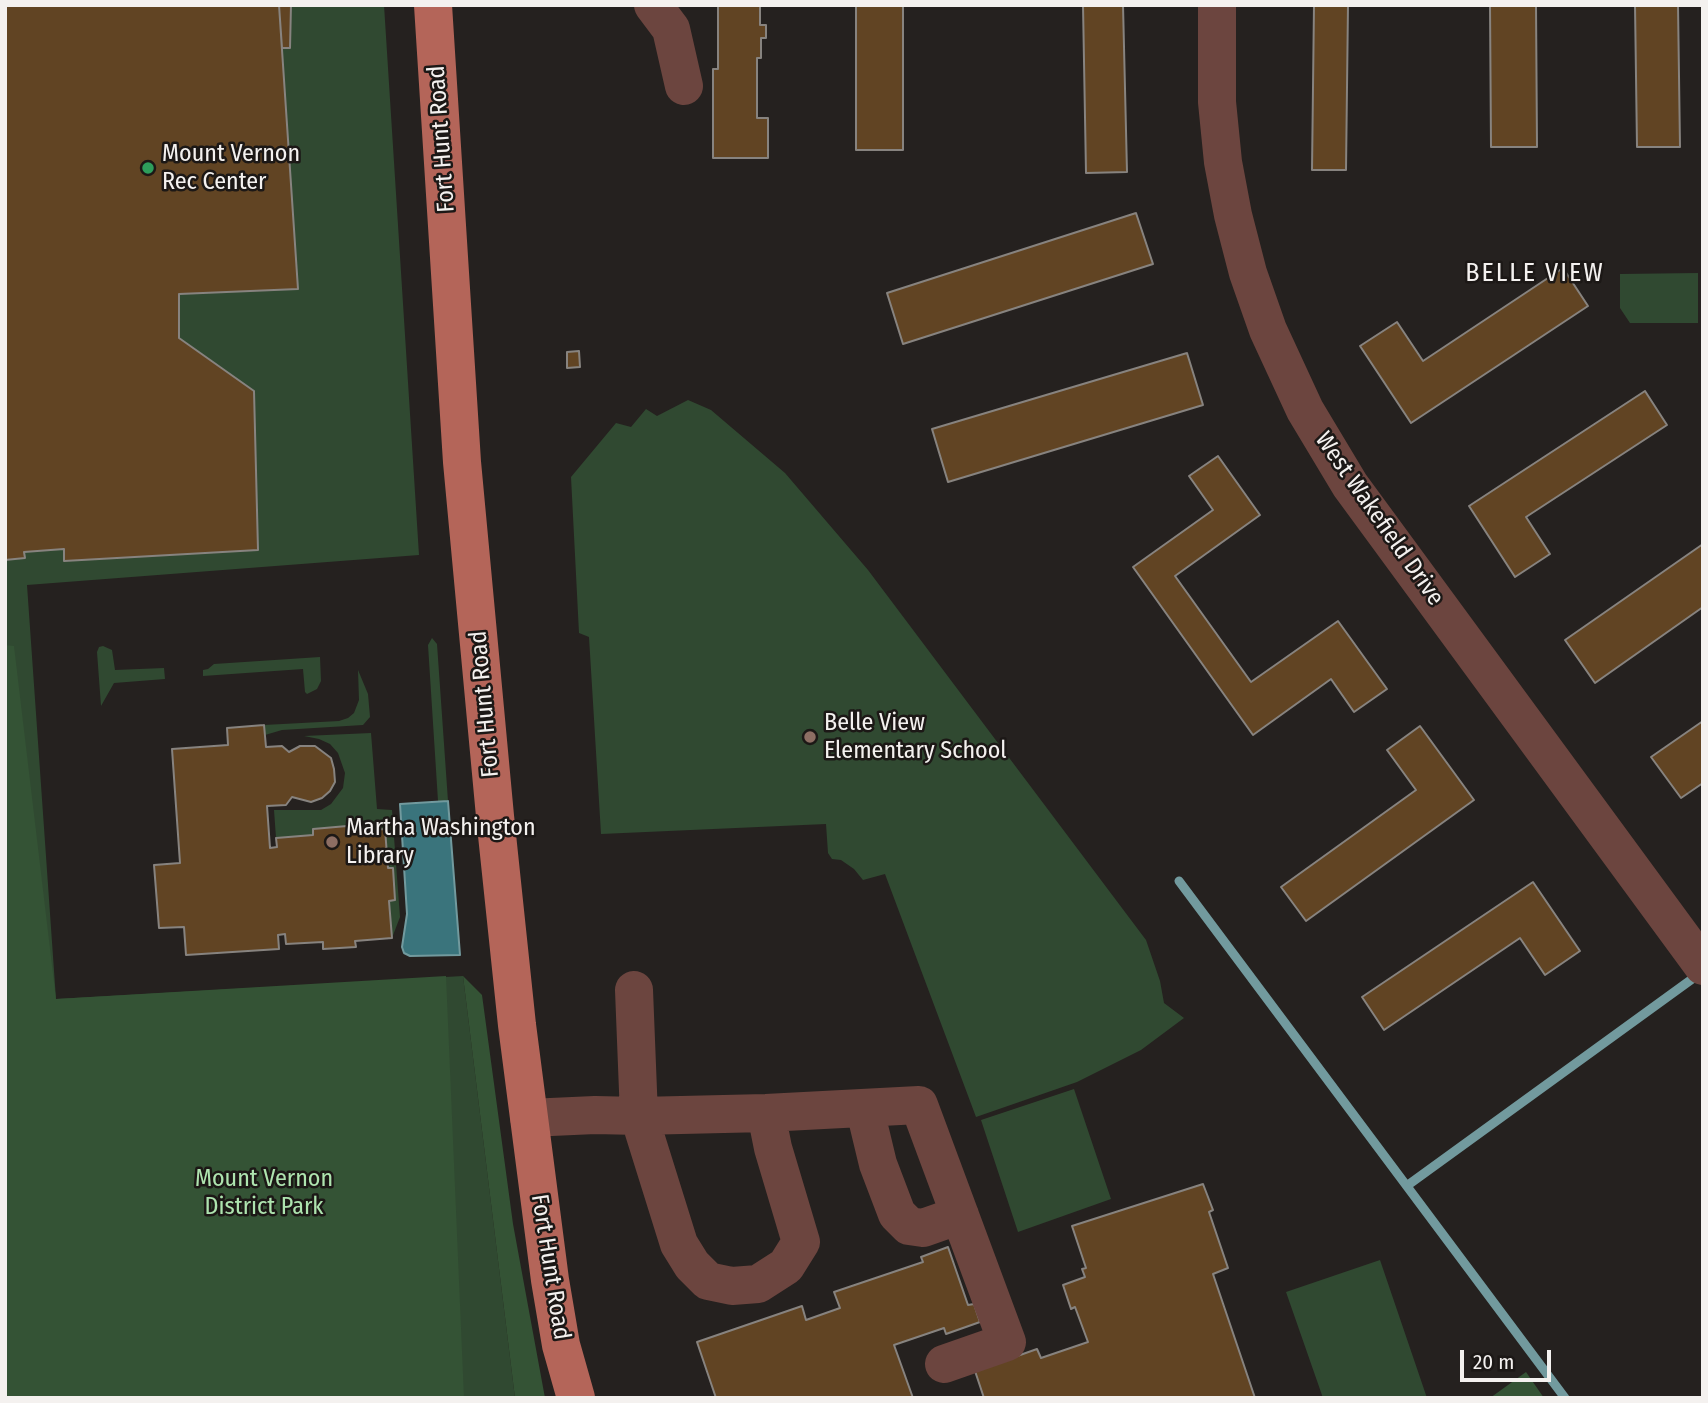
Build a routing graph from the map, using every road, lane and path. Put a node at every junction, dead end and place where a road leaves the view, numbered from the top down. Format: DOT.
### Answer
graph roads {
  1 [pos="433,5"];
  2 [pos="653,5"];
  3 [pos="677,5"];
  4 [pos="1217,5"];
  5 [pos="1698,960"];
  6 [pos="634,990"];
  7 [pos="865,1110"];
  8 [pos="766,1113"];
  9 [pos="639,1116"];
  10 [pos="529,1118"];
  11 [pos="960,1215"];
  12 [pos="944,1364"];
  13 [pos="576,1398"];
  1 -- 10 [label="main road, Fort Hunt Road"];
  2 -- 3 [label="street"];
  4 -- 5 [label="street, West Wakefield Drive"];
  6 -- 9 [label="street"];
  7 -- 8 [label="street"];
  7 -- 11 [label="street"];
  7 -- 11 [label="street"];
  8 -- 9 [label="street"];
  8 -- 9 [label="street"];
  9 -- 10 [label="street"];
  10 -- 13 [label="main road, Fort Hunt Road"];
  11 -- 12 [label="street"];
}
